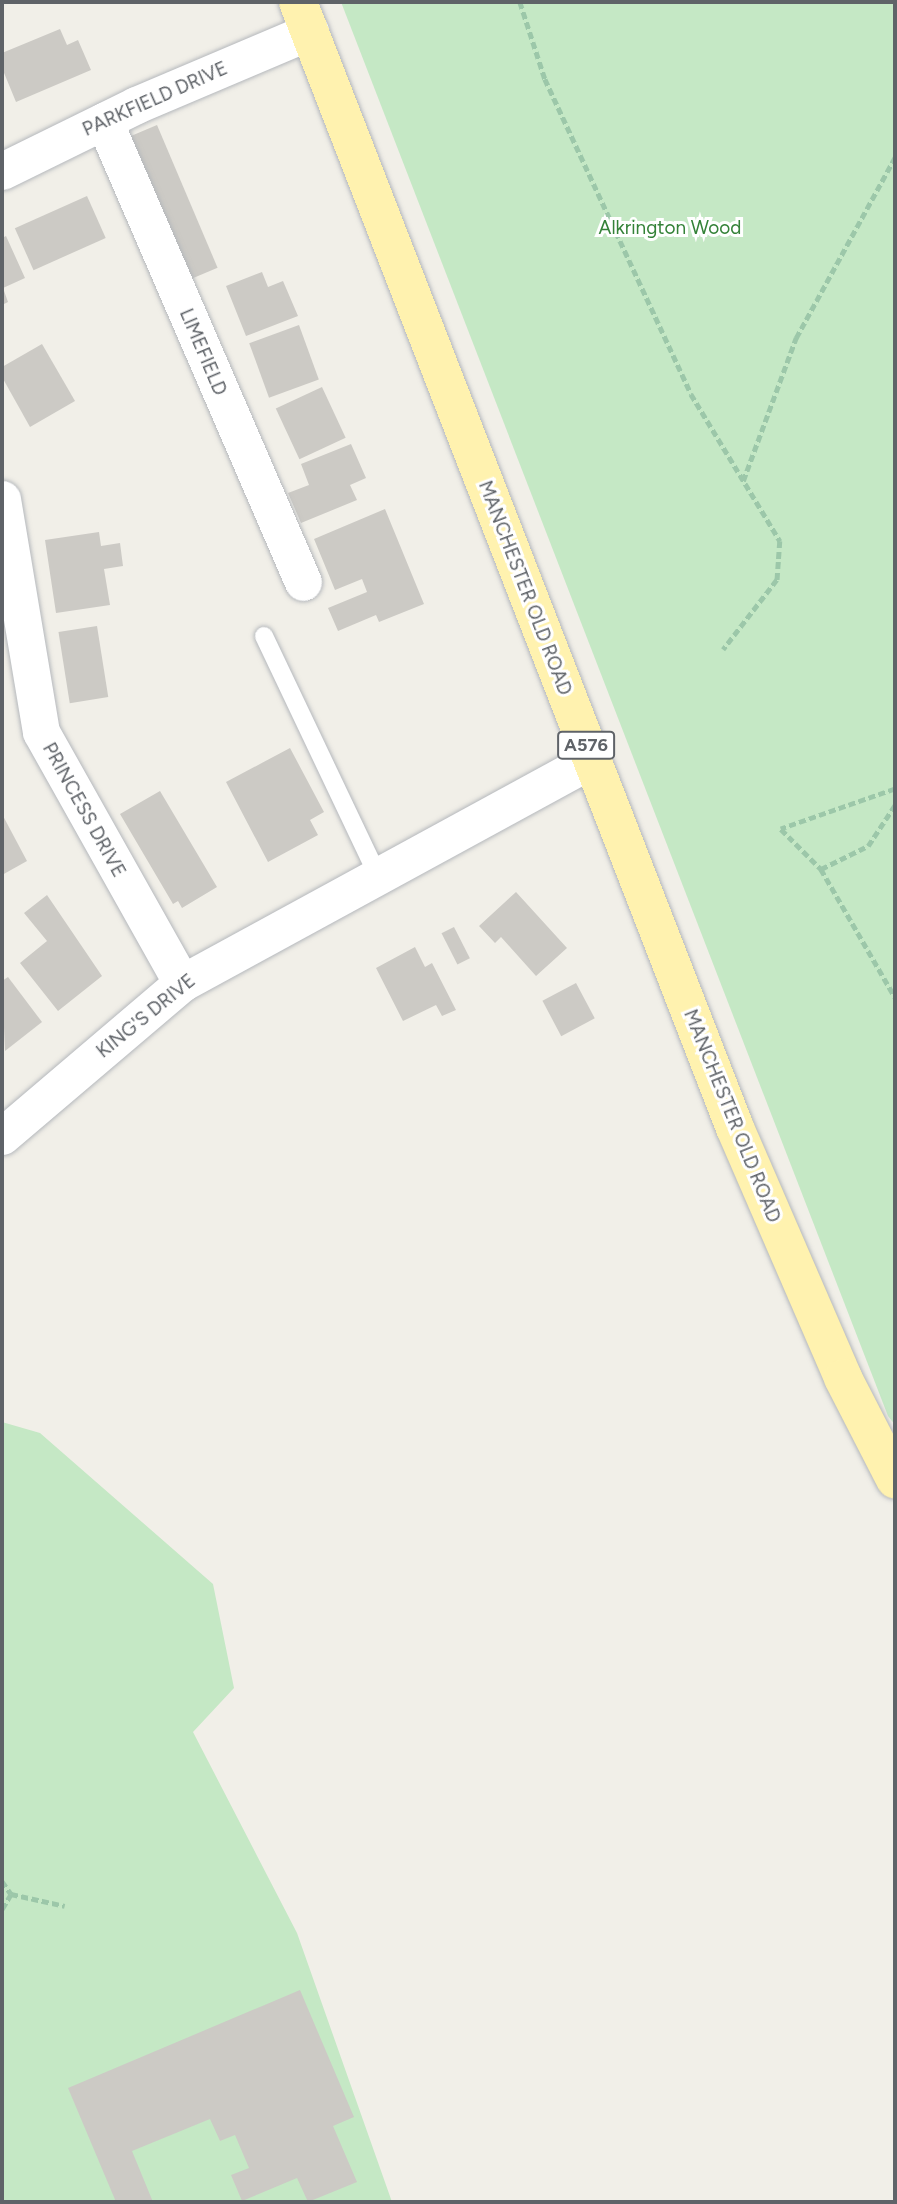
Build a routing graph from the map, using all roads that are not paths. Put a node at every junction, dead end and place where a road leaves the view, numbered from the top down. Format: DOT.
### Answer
graph roads {
  1 [pos="304,16"];
  2 [pos="104,121"];
  3 [pos="2,172"];
  4 [pos="2,499"];
  5 [pos="303,582"];
  6 [pos="264,636"];
  7 [pos="592,760"];
  8 [pos="378,876"];
  9 [pos="182,983"];
  10 [pos="2,1136"];
  11 [pos="895,1479"];
  1 -- 2 [label="street, PARKFIELD DRIVE"];
  1 -- 7 [label="main road, MANCHESTER OLD ROAD / A576"];
  2 -- 3 [label="street, PARKFIELD DRIVE"];
  2 -- 5 [label="street, LIMEFIELD"];
  4 -- 9 [label="street, PRINCESS DRIVE"];
  6 -- 8 [label="lane"];
  7 -- 8 [label="street, KING'S DRIVE"];
  7 -- 11 [label="main road, MANCHESTER OLD ROAD / A576"];
  8 -- 9 [label="street, KING'S DRIVE"];
  9 -- 10 [label="street, KING'S DRIVE"];
}
